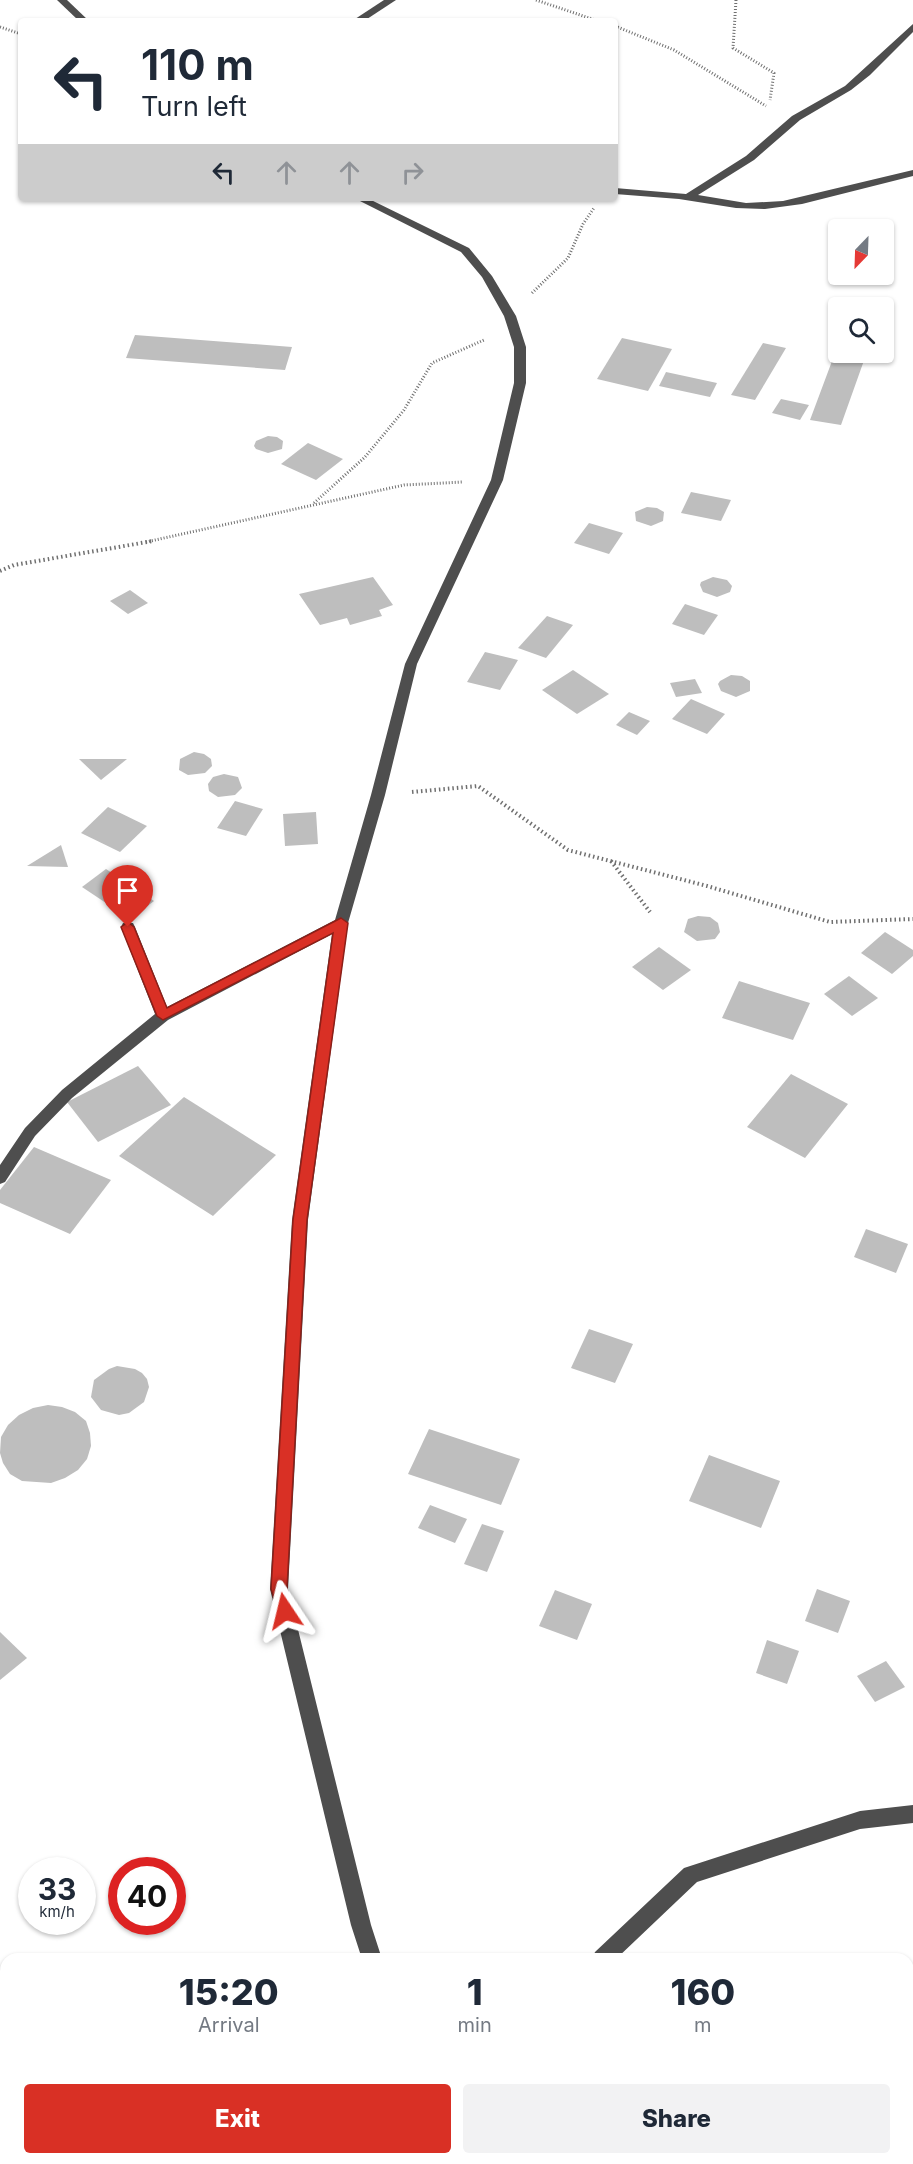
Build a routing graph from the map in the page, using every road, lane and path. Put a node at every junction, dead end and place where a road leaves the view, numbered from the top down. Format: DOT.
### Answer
graph roads {
  1 [pos="62,0"];
  2 [pos="391,0"];
  3 [pos="536,0"];
  4 [pos="736,0"];
  5 [pos="81,18"];
  6 [pos="362,18"];
  7 [pos="589,18"];
  8 [pos="0,27"];
  9 [pos="618,27"];
  10 [pos="913,27"];
  11 [pos="18,33"];
  12 [pos="913,173"];
  13 [pos="618,191"];
  14 [pos="688,197"];
  15 [pos="365,201"];
  16 [pos="595,207"];
  17 [pos="510,316"];
  18 [pos="497,480"];
  19 [pos="313,504"];
  20 [pos="0,572"];
  21 [pos="378,795"];
  22 [pos="610,860"];
  23 [pos="650,912"];
  24 [pos="913,919"];
  25 [pos="341,923"];
  26 [pos="128,927"];
  27 [pos="163,1016"];
  28 [pos="0,1178"];
  29 [pos="913,1814"];
  30 [pos="370,1953"];
  31 [pos="608,1953"];
  1 -- 5 [label="street"];
  2 -- 6 [label="street"];
  3 -- 7 [label="path"];
  4 -- 9 [label="path"];
  8 -- 11 [label="path"];
  10 -- 14 [label="street"];
  12 -- 14 [label="street"];
  13 -- 14 [label="street"];
  15 -- 17 [label="street"];
  16 -- 17 [label="path"];
  17 -- 18 [label="street"];
  17 -- 19 [label="path"];
  18 -- 19 [label="path"];
  18 -- 21 [label="street"];
  19 -- 20 [label="path"];
  21 -- 22 [label="path"];
  21 -- 25 [label="street"];
  22 -- 23 [label="path"];
  22 -- 24 [label="path"];
  25 -- 27 [label="street"];
  25 -- 30 [label="street"];
  26 -- 27 [label="street"];
  27 -- 28 [label="street"];
  29 -- 31 [label="street"];
}
